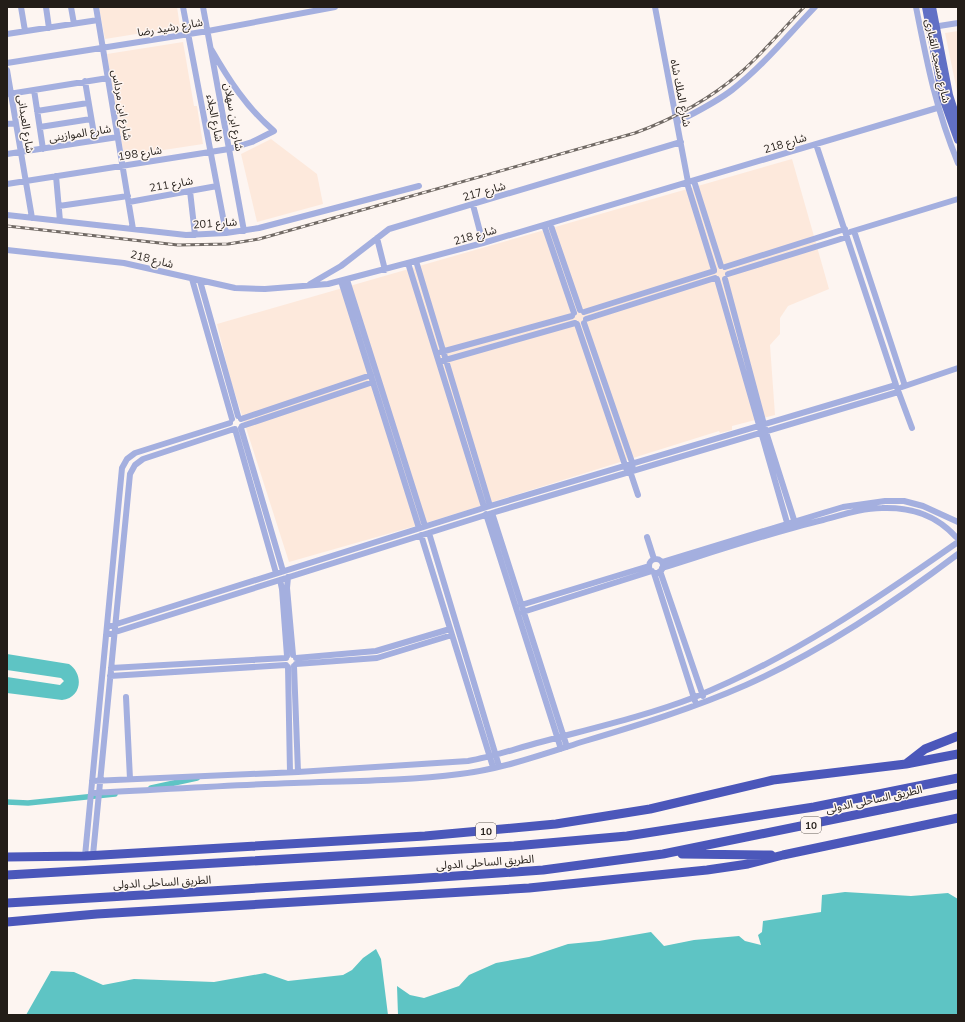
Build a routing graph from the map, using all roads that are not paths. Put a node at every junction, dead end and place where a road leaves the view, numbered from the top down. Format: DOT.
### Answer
graph roads {
  1 [pos="21,7"];
  2 [pos="46,7"];
  3 [pos="71,7"];
  4 [pos="96,7"];
  5 [pos="183,7"];
  6 [pos="203,7"];
  7 [pos="286,7"];
  8 [pos="335,7"];
  9 [pos="655,7"];
  10 [pos="815,7"];
  11 [pos="916,7"];
  12 [pos="926,7"];
  13 [pos="932,7"];
  14 [pos="936,7"];
  15 [pos="287,15"];
  16 [pos="98,20"];
  17 [pos="958,23"];
  18 [pos="74,24"];
  19 [pos="939,26"];
  20 [pos="50,28"];
  21 [pos="25,31"];
  22 [pos="208,31"];
  23 [pos="7,34"];
  24 [pos="188,34"];
  25 [pos="102,47"];
  26 [pos="211,49"];
  27 [pos="7,62"];
  28 [pos="7,70"];
  29 [pos="108,78"];
  30 [pos="85,82"];
  31 [pos="34,90"];
  32 [pos="9,94"];
  33 [pos="88,103"];
  34 [pos="937,108"];
  35 [pos="37,111"];
  36 [pos="958,112"];
  37 [pos="91,119"];
  38 [pos="677,122"];
  39 [pos="16,123"];
  40 [pos="958,123"];
  41 [pos="7,124"];
  42 [pos="40,127"];
  43 [pos="118,137"];
  44 [pos="95,140"];
  45 [pos="958,140"];
  46 [pos="681,142"];
  47 [pos="816,144"];
  48 [pos="43,149"];
  49 [pos="229,149"];
  50 [pos="21,152"];
  51 [pos="211,152"];
  52 [pos="7,154"];
  53 [pos="958,163"];
  54 [pos="123,166"];
  55 [pos="56,176"];
  56 [pos="26,181"];
  57 [pos="690,182"];
  58 [pos="7,184"];
  59 [pos="217,186"];
  60 [pos="419,186"];
  61 [pos="190,191"];
  62 [pos="128,199"];
  63 [pos="958,199"];
  64 [pos="473,205"];
  65 [pos="59,206"];
  66 [pos="7,215"];
  67 [pos="32,218"];
  68 [pos="60,221"];
  69 [pos="547,224"];
  70 [pos="133,229"];
  71 [pos="244,231"];
  72 [pos="854,231"];
  73 [pos="226,233"];
  74 [pos="846,233"];
  75 [pos="195,235"];
  76 [pos="378,238"];
  77 [pos="482,243"];
  78 [pos="7,250"];
  79 [pos="416,261"];
  80 [pos="408,263"];
  81 [pos="723,267"];
  82 [pos="385,270"];
  83 [pos="714,270"];
  84 [pos="726,276"];
  85 [pos="192,279"];
  86 [pos="716,279"];
  87 [pos="200,281"];
  88 [pos="344,281"];
  89 [pos="307,286"];
  90 [pos="578,313"];
  91 [pos="585,321"];
  92 [pos="576,324"];
  93 [pos="443,352"];
  94 [pos="367,353"];
  95 [pos="436,354"];
  96 [pos="446,360"];
  97 [pos="439,362"];
  98 [pos="958,368"];
  99 [pos="372,379"];
  100 [pos="905,386"];
  101 [pos="897,389"];
  102 [pos="454,398"];
  103 [pos="235,419"];
  104 [pos="388,421"];
  105 [pos="761,425"];
  106 [pos="238,428"];
  107 [pos="912,428"];
  108 [pos="763,433"];
  109 [pos="628,464"];
  110 [pos="631,472"];
  111 [pos="638,495"];
  112 [pos="487,507"];
  113 [pos="489,514"];
  114 [pos="958,522"];
  115 [pos="795,524"];
  116 [pos="788,525"];
  117 [pos="422,527"];
  118 [pos="958,529"];
  119 [pos="429,533"];
  120 [pos="421,535"];
  121 [pos="647,537"];
  122 [pos="957,540"];
  123 [pos="958,554"];
  124 [pos="656,568"];
  125 [pos="283,571"];
  126 [pos="276,573"];
  127 [pos="288,577"];
  128 [pos="255,580"];
  129 [pos="280,580"];
  130 [pos="255,588"];
  131 [pos="891,590"];
  132 [pos="898,599"];
  133 [pos="521,605"];
  134 [pos="523,612"];
  135 [pos="115,624"];
  136 [pos="107,627"];
  137 [pos="451,632"];
  138 [pos="114,633"];
  139 [pos="106,635"];
  140 [pos="291,661"];
  141 [pos="111,668"];
  142 [pos="110,676"];
  143 [pos="702,694"];
  144 [pos="126,697"];
  145 [pos="694,697"];
  146 [pos="705,701"];
  147 [pos="696,704"];
  148 [pos="958,736"];
  149 [pos="561,737"];
  150 [pos="564,748"];
  151 [pos="958,754"];
  152 [pos="493,756"];
  153 [pos="906,764"];
  154 [pos="496,767"];
  155 [pos="290,772"];
  156 [pos="298,772"];
  157 [pos="958,778"];
  158 [pos="130,779"];
  159 [pos="92,781"];
  160 [pos="100,781"];
  161 [pos="91,793"];
  162 [pos="99,793"];
  163 [pos="958,794"];
  164 [pos="958,818"];
  165 [pos="663,854"];
  166 [pos="783,855"];
  167 [pos="89,856"];
  168 [pos="7,857"];
  169 [pos="7,874"];
  170 [pos="7,903"];
  171 [pos="7,922"];
  1 -- 21 [label="street"];
  2 -- 20 [label="street"];
  3 -- 18 [label="street"];
  4 -- 16 [label="street, شارع ابن مرداس"];
  5 -- 24 [label="street, شارع الجلاء"];
  6 -- 22 [label="street, شارع ابن سهلان"];
  7 -- 15 [label="street"];
  8 -- 15 [label="street, شارع رشيد رضا"];
  9 -- 38 [label="street, شارع الملك شاه"];
  10 -- 38 [label="street"];
  11 -- 34 [label="street, شارع مسجد القبارى"];
  12 -- 45 [label="main road"];
  13 -- 40 [label="main road"];
  14 -- 19 [label="street, شارع مسجد القبارى"];
  15 -- 22 [label="street, شارع رشيد رضا"];
  16 -- 18 [label="street"];
  16 -- 25 [label="street, شارع ابن مرداس"];
  17 -- 19 [label="street"];
  18 -- 20 [label="street"];
  19 -- 36 [label="street, شارع مسجد القبارى"];
  20 -- 21 [label="street"];
  21 -- 23 [label="street"];
  22 -- 24 [label="street, شارع رشيد رضا"];
  22 -- 26 [label="street, شارع ابن سهلان"];
  24 -- 25 [label="street, شارع رشيد رضا"];
  24 -- 51 [label="street, شارع الجلاء"];
  25 -- 27 [label="street, شارع رشيد رضا"];
  25 -- 29 [label="street, شارع ابن مرداس"];
  26 -- 49 [label="street, شارع ابن سهلان"];
  26 -- 49 [label="street, شارع 198"];
  28 -- 32 [label="street, شارع العبدانى"];
  29 -- 30 [label="street"];
  29 -- 43 [label="street, شارع ابن مرداس"];
  30 -- 31 [label="street"];
  30 -- 33 [label="street"];
  31 -- 32 [label="street"];
  31 -- 35 [label="street"];
  32 -- 39 [label="street, شارع العبدانى"];
  33 -- 35 [label="street"];
  33 -- 37 [label="street"];
  34 -- 47 [label="street, شارع 218"];
  34 -- 53 [label="street, شارع مسجد القبارى"];
  35 -- 42 [label="street"];
  37 -- 42 [label="street"];
  37 -- 44 [label="street"];
  38 -- 46 [label="street, شارع الملك شاه"];
  39 -- 41 [label="street"];
  39 -- 50 [label="street, شارع العبدانى"];
  42 -- 48 [label="street"];
  43 -- 44 [label="street, شارع الموازينى"];
  43 -- 54 [label="street, شارع ابن مرداس"];
  44 -- 48 [label="street, شارع الموازينى"];
  46 -- 57 [label="street, شارع الملك شاه"];
  46 -- 64 [label="street, شارع 217"];
  47 -- 57 [label="street, شارع 218"];
  47 -- 74 [label="street"];
  48 -- 50 [label="street, شارع الموازينى"];
  49 -- 51 [label="street, شارع 198"];
  49 -- 71 [label="street, شارع ابن سهلان"];
  50 -- 52 [label="street, شارع الموازينى"];
  50 -- 56 [label="street, شارع العبدانى"];
  51 -- 54 [label="street, شارع 198"];
  51 -- 59 [label="street, شارع الجلاء"];
  54 -- 55 [label="street, شارع 198"];
  54 -- 62 [label="street, شارع ابن مرداس"];
  55 -- 56 [label="street, شارع 198"];
  55 -- 65 [label="street"];
  56 -- 58 [label="street, شارع 198"];
  56 -- 67 [label="street, شارع العبدانى"];
  57 -- 69 [label="street, شارع 218"];
  57 -- 81 [label="street"];
  57 -- 83 [label="street"];
  59 -- 61 [label="street, شارع 211"];
  59 -- 73 [label="street, شارع الجلاء"];
  60 -- 71 [label="street, شارع 201"];
  61 -- 62 [label="street, شارع 211"];
  61 -- 75 [label="street"];
  62 -- 65 [label="street, شارع 211"];
  62 -- 70 [label="street, شارع ابن مرداس"];
  63 -- 72 [label="street"];
  64 -- 76 [label="street, شارع 217"];
  64 -- 77 [label="street"];
  65 -- 68 [label="street"];
  66 -- 67 [label="street, شارع 201"];
  67 -- 68 [label="street, شارع 201"];
  68 -- 70 [label="street, شارع 201"];
  69 -- 77 [label="street, شارع 218"];
  69 -- 90 [label="street"];
  70 -- 75 [label="street, شارع 201"];
  71 -- 73 [label="street, شارع 201"];
  72 -- 74 [label="street"];
  72 -- 100 [label="street"];
  73 -- 75 [label="street, شارع 201"];
  74 -- 81 [label="street"];
  74 -- 84 [label="street"];
  74 -- 101 [label="street"];
  76 -- 82 [label="street"];
  76 -- 89 [label="street, شارع 217"];
  77 -- 79 [label="street, شارع 218"];
  78 -- 85 [label="street, شارع 218"];
  79 -- 80 [label="street, شارع 218"];
  79 -- 93 [label="street"];
  80 -- 82 [label="street, شارع 218"];
  80 -- 95 [label="street"];
  81 -- 83 [label="street"];
  81 -- 84 [label="street"];
  82 -- 88 [label="street, شارع 218"];
  83 -- 86 [label="street"];
  83 -- 90 [label="street"];
  84 -- 86 [label="street"];
  84 -- 105 [label="street"];
  85 -- 87 [label="street, شارع 218"];
  85 -- 103 [label="street"];
  86 -- 91 [label="street"];
  86 -- 105 [label="street"];
  87 -- 89 [label="street, شارع 218"];
  87 -- 103 [label="street"];
  88 -- 89 [label="street, شارع 218"];
  88 -- 94 [label="street"];
  90 -- 91 [label="street"];
  90 -- 92 [label="street"];
  90 -- 93 [label="street"];
  91 -- 92 [label="street"];
  91 -- 109 [label="street"];
  92 -- 96 [label="street"];
  92 -- 109 [label="street"];
  93 -- 95 [label="street"];
  93 -- 96 [label="street"];
  94 -- 99 [label="street"];
  94 -- 104 [label="street"];
  95 -- 97 [label="street"];
  96 -- 97 [label="street"];
  96 -- 102 [label="street"];
  97 -- 102 [label="street"];
  98 -- 100 [label="street"];
  99 -- 103 [label="street"];
  99 -- 104 [label="street"];
  99 -- 106 [label="street"];
  100 -- 101 [label="street"];
  101 -- 105 [label="street"];
  101 -- 107 [label="street"];
  101 -- 108 [label="street"];
  102 -- 112 [label="street"];
  103 -- 106 [label="street"];
  103 -- 106 [label="street"];
  103 -- 136 [label="street"];
  104 -- 117 [label="street"];
  105 -- 108 [label="street"];
  105 -- 109 [label="street"];
  106 -- 125 [label="street"];
  106 -- 126 [label="street"];
  106 -- 135 [label="street"];
  108 -- 110 [label="street"];
  108 -- 115 [label="street"];
  108 -- 116 [label="street"];
  109 -- 110 [label="street"];
  109 -- 112 [label="street"];
  110 -- 111 [label="street"];
  110 -- 113 [label="street"];
  112 -- 117 [label="street"];
  113 -- 119 [label="street"];
  113 -- 133 [label="street"];
  113 -- 149 [label="street"];
  114 -- 115 [label="street"];
  115 -- 116 [label="street"];
  115 -- 122 [label="street"];
  116 -- 124 [label="street"];
  117 -- 125 [label="street"];
  118 -- 122 [label="street"];
  119 -- 120 [label="street"];
  119 -- 152 [label="street"];
  120 -- 127 [label="street"];
  120 -- 137 [label="street"];
  121 -- 124 [label="street"];
  122 -- 131 [label="street"];
  123 -- 132 [label="street"];
  124 -- 133 [label="street"];
  124 -- 134 [label="street"];
  124 -- 143 [label="street"];
  124 -- 145 [label="street"];
  125 -- 126 [label="street"];
  126 -- 128 [label="street"];
  127 -- 129 [label="street"];
  127 -- 140 [label="street"];
  128 -- 130 [label="street"];
  128 -- 135 [label="street"];
  129 -- 130 [label="street"];
  129 -- 140 [label="street"];
  130 -- 138 [label="street"];
  131 -- 132 [label="street"];
  131 -- 143 [label="street"];
  132 -- 146 [label="street"];
  133 -- 134 [label="street"];
  134 -- 149 [label="street"];
  135 -- 136 [label="street"];
  135 -- 138 [label="street"];
  136 -- 139 [label="street"];
  137 -- 140 [label="street"];
  137 -- 152 [label="street"];
  138 -- 139 [label="street"];
  138 -- 141 [label="street"];
  139 -- 159 [label="street"];
  140 -- 141 [label="street"];
  140 -- 142 [label="street"];
  140 -- 155 [label="street"];
  140 -- 156 [label="street"];
  141 -- 142 [label="street"];
  142 -- 160 [label="street"];
  143 -- 145 [label="street"];
  143 -- 146 [label="street"];
  144 -- 158 [label="street"];
  145 -- 147 [label="street"];
  145 -- 149 [label="street"];
  146 -- 147 [label="street"];
  147 -- 150 [label="street"];
  148 -- 153 [label="highway"];
  149 -- 150 [label="street"];
  149 -- 152 [label="street"];
  150 -- 154 [label="street"];
  151 -- 153 [label="highway, 10"];
  152 -- 154 [label="street"];
  152 -- 156 [label="street"];
  153 -- 167 [label="highway, 10"];
  154 -- 162 [label="street"];
  155 -- 156 [label="street"];
  155 -- 158 [label="street"];
  157 -- 169 [label="highway, الطريق الساحلى الدولى / 10"];
  158 -- 160 [label="street"];
  159 -- 160 [label="street"];
  159 -- 161 [label="street"];
  160 -- 162 [label="street"];
  161 -- 162 [label="street"];
  161 -- 167 [label="street"];
  162 -- 167 [label="street"];
  163 -- 165 [label="highway, الطريق الساحلى الدولى / 10"];
  164 -- 166 [label="highway, 10"];
  165 -- 166 [label="highway"];
  165 -- 170 [label="highway, الطريق الساحلى الدولى / 10"];
  166 -- 171 [label="highway, 10"];
  167 -- 168 [label="highway, 10"];
}
